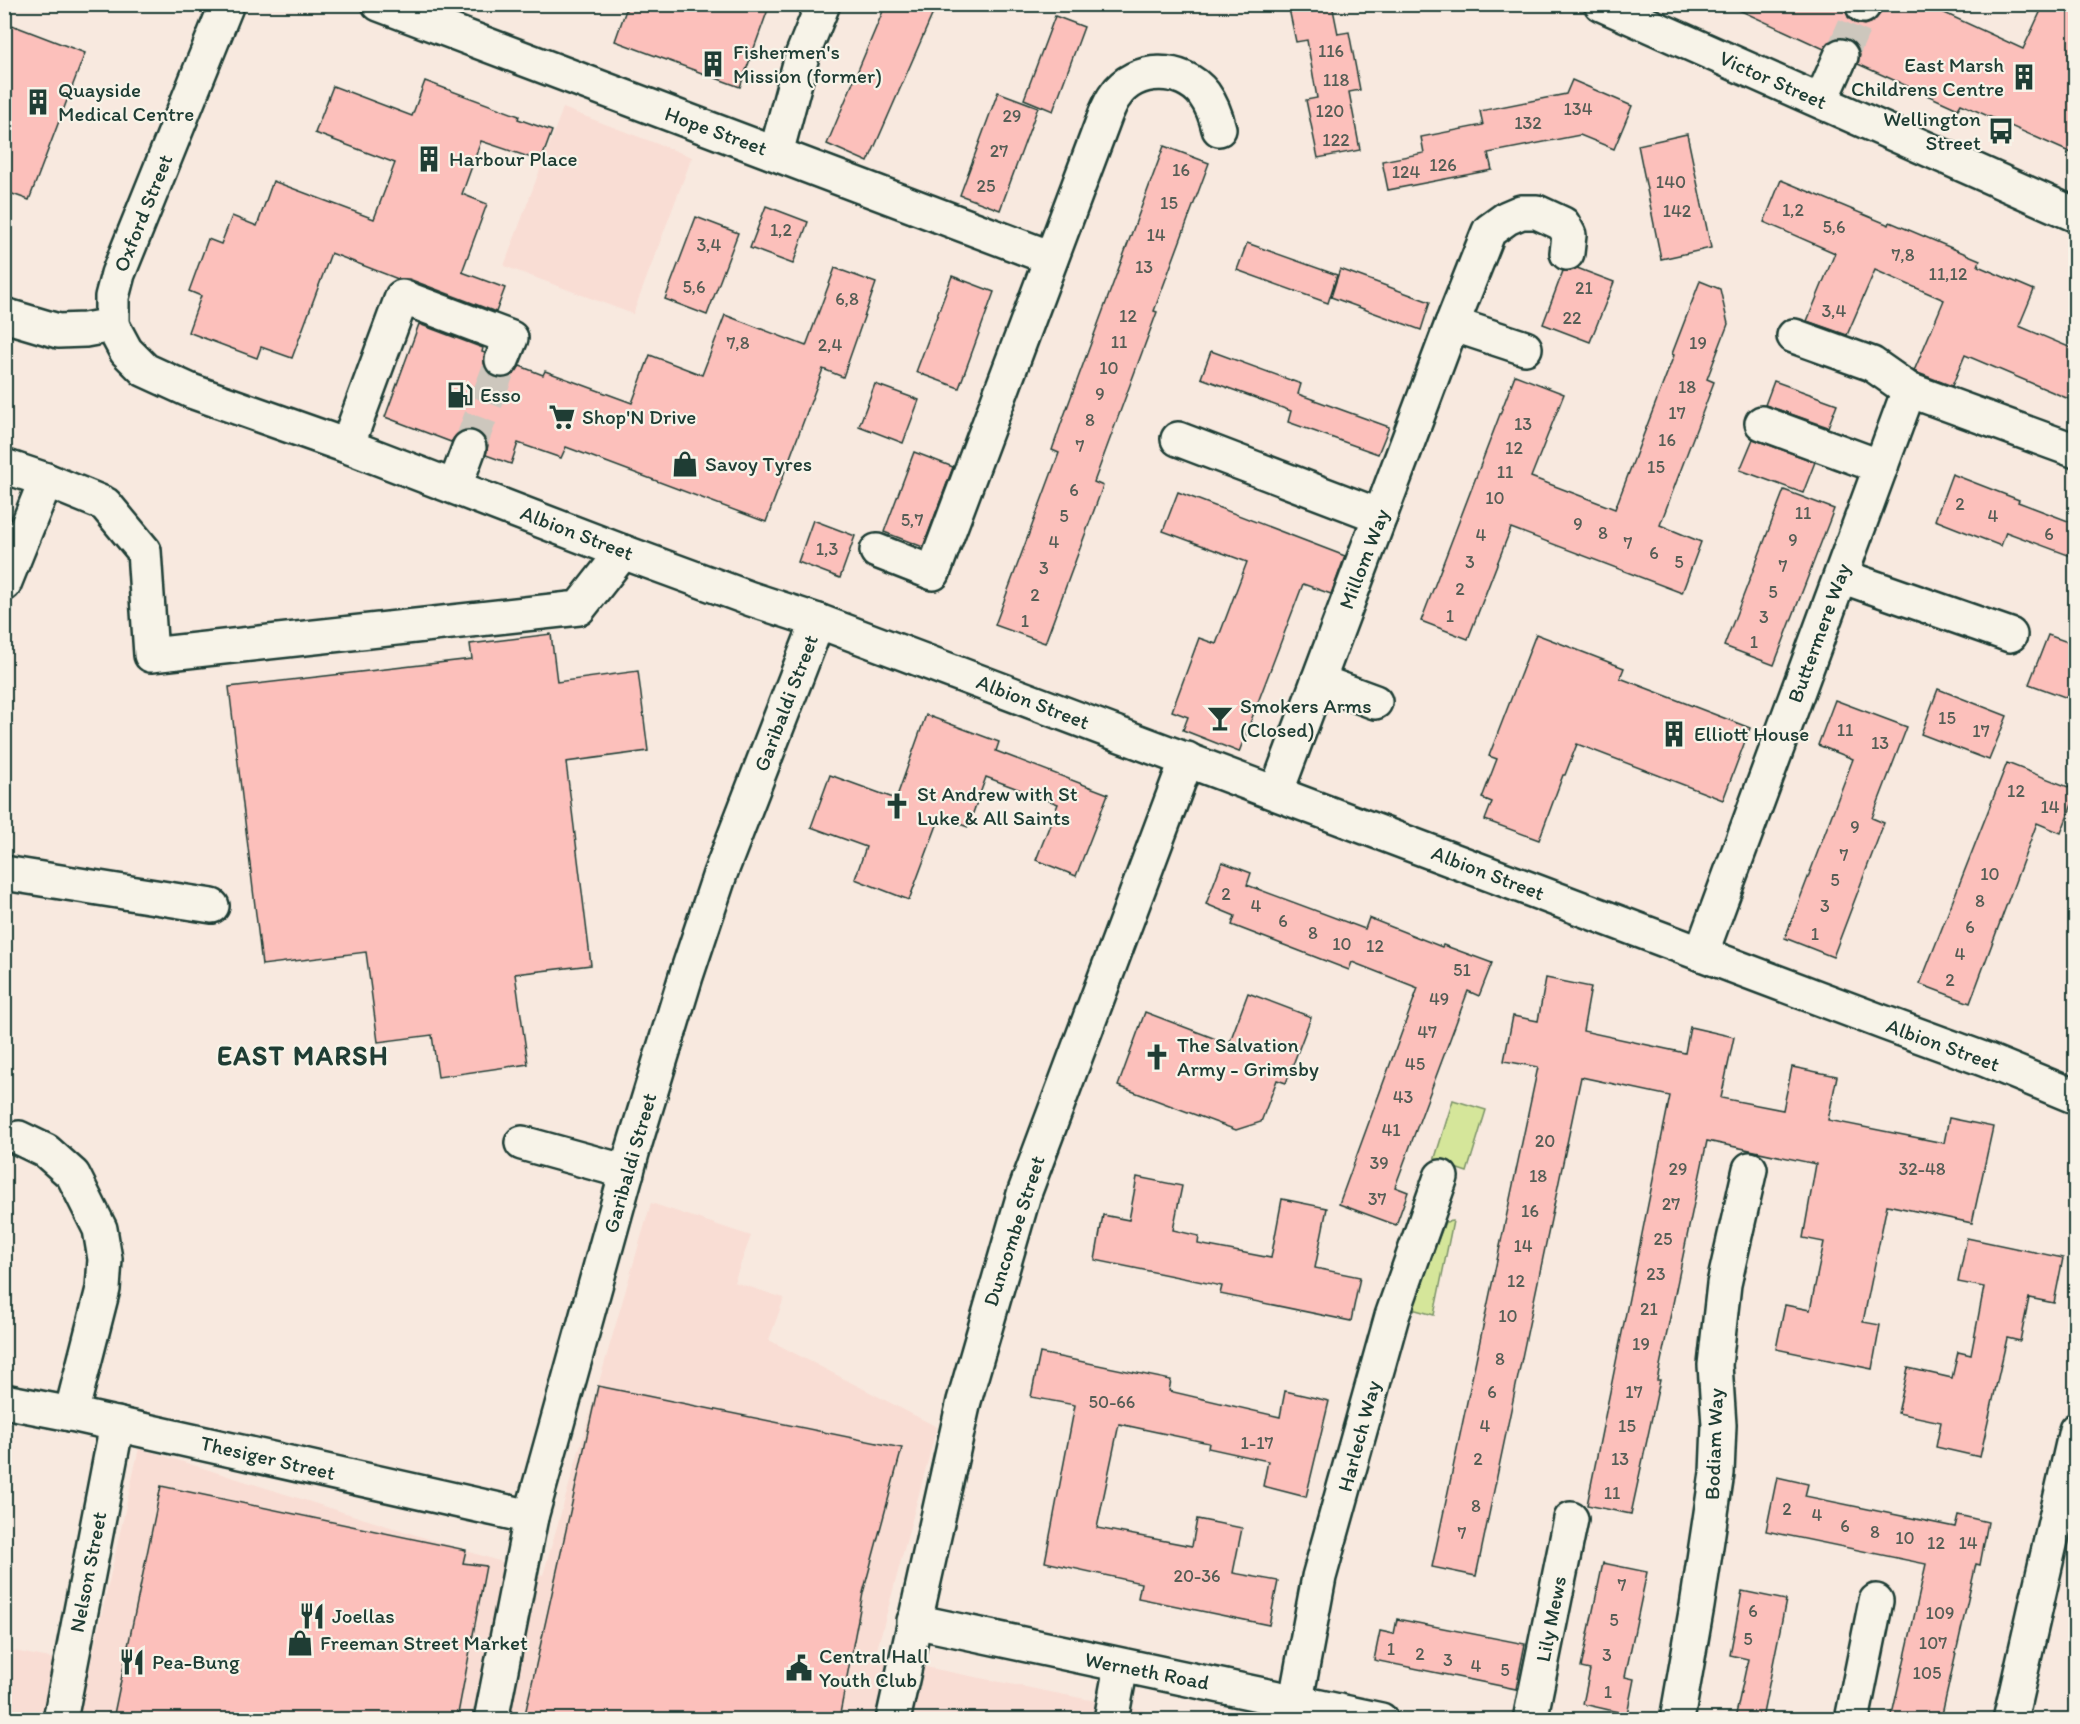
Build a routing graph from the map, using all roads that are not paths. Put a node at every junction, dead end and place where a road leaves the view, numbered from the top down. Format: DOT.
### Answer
graph roads {
  1 [pos="227,4"];
  2 [pos="380,4"];
  3 [pos="823,4"];
  4 [pos="1601,4"];
  5 [pos="1841,56"];
  6 [pos="1821,101"];
  7 [pos="1219,129"];
  8 [pos="776,153"];
  9 [pos="2076,215"];
  10 [pos="1567,253"];
  11 [pos="1052,258"];
  12 [pos="4,315"];
  13 [pos="1452,324"];
  14 [pos="112,325"];
  15 [pos="1794,336"];
  16 [pos="1525,348"];
  17 [pos="502,360"];
  18 [pos="1905,402"];
  19 [pos="1762,423"];
  20 [pos="1178,439"];
  21 [pos="347,446"];
  22 [pos="469,448"];
  23 [pos="2076,451"];
  24 [pos="4,466"];
  25 [pos="1881,467"];
  26 [pos="46,480"];
  27 [pos="455,486"];
  28 [pos="1380,516"];
  29 [pos="623,552"];
  30 [pos="877,552"];
  31 [pos="1841,576"];
  32 [pos="4,584"];
  33 [pos="818,621"];
  34 [pos="2010,635"];
  35 [pos="1318,681"];
  36 [pos="1375,702"];
  37 [pos="1187,759"];
  38 [pos="1276,793"];
  39 [pos="4,873"];
  40 [pos="212,906"];
  41 [pos="1701,954"];
  42 [pos="2076,1097"];
  43 [pos="19,1138"];
  44 [pos="522,1143"];
  45 [pos="1750,1169"];
  46 [pos="627,1172"];
  47 [pos="1441,1177"];
  48 [pos="4,1401"];
  49 [pos="71,1414"];
  50 [pos="117,1424"];
  51 [pos="2076,1430"];
  52 [pos="531,1517"];
  53 [pos="1571,1519"];
  54 [pos="1876,1601"];
  55 [pos="914,1621"];
  56 [pos="1121,1666"];
  57 [pos="1296,1700"];
  58 [pos="60,1719"];
  59 [pos="491,1719"];
  60 [pos="893,1719"];
  61 [pos="1111,1719"];
  62 [pos="1381,1719"];
  63 [pos="1530,1719"];
  64 [pos="1677,1719"];
  65 [pos="1852,1719"];
  66 [pos="2010,1719"];
  1 -- 14 [label="street, Oxford Street"];
  2 -- 8 [label="street, Hope Street"];
  3 -- 8 [label="street"];
  4 -- 6 [label="street, Victor Street"];
  5 -- 6 [label="street"];
  6 -- 9 [label="street, Victor Street"];
  7 -- 11 [label="street"];
  8 -- 11 [label="street, Hope Street"];
  10 -- 13 [label="street, Millom Way"];
  11 -- 30 [label="street"];
  12 -- 14 [label="street"];
  13 -- 16 [label="street"];
  13 -- 28 [label="street, Millom Way"];
  14 -- 21 [label="street, Albion Street"];
  15 -- 18 [label="street"];
  17 -- 21 [label="street"];
  18 -- 23 [label="street"];
  18 -- 25 [label="street, Buttermere Way"];
  19 -- 25 [label="street"];
  20 -- 28 [label="street"];
  21 -- 27 [label="street, Albion Street"];
  22 -- 27 [label="street"];
  24 -- 26 [label="street"];
  25 -- 31 [label="street, Buttermere Way"];
  26 -- 29 [label="street"];
  26 -- 32 [label="street"];
  27 -- 29 [label="street, Albion Street"];
  28 -- 35 [label="street, Millom Way"];
  29 -- 33 [label="street, Albion Street"];
  31 -- 34 [label="street"];
  31 -- 41 [label="street, Buttermere Way"];
  33 -- 37 [label="street, Albion Street"];
  33 -- 46 [label="street, Garibaldi Street"];
  35 -- 36 [label="street"];
  35 -- 38 [label="street, Millom Way"];
  37 -- 38 [label="street, Albion Street"];
  37 -- 55 [label="street, Duncombe Street"];
  38 -- 41 [label="street, Albion Street"];
  39 -- 40 [label="street"];
  41 -- 42 [label="street, Albion Street"];
  43 -- 49 [label="street"];
  44 -- 46 [label="street"];
  45 -- 64 [label="street, Bodiam Way"];
  46 -- 52 [label="street, Garibaldi Street"];
  47 -- 57 [label="street, Harlech Way"];
  48 -- 49 [label="street, Thesiger Street"];
  49 -- 50 [label="street, Thesiger Street"];
  50 -- 52 [label="street, Thesiger Street"];
  50 -- 58 [label="street, Nelson Street"];
  51 -- 66 [label="street"];
  52 -- 59 [label="street, Garibaldi Street"];
  53 -- 63 [label="street, Lily Mews"];
  54 -- 65 [label="street"];
  55 -- 56 [label="street, Werneth Road"];
  55 -- 60 [label="street, Duncombe Street"];
  56 -- 57 [label="street, Werneth Road"];
  56 -- 61 [label="street"];
  57 -- 62 [label="street, Werneth Road"];
}
